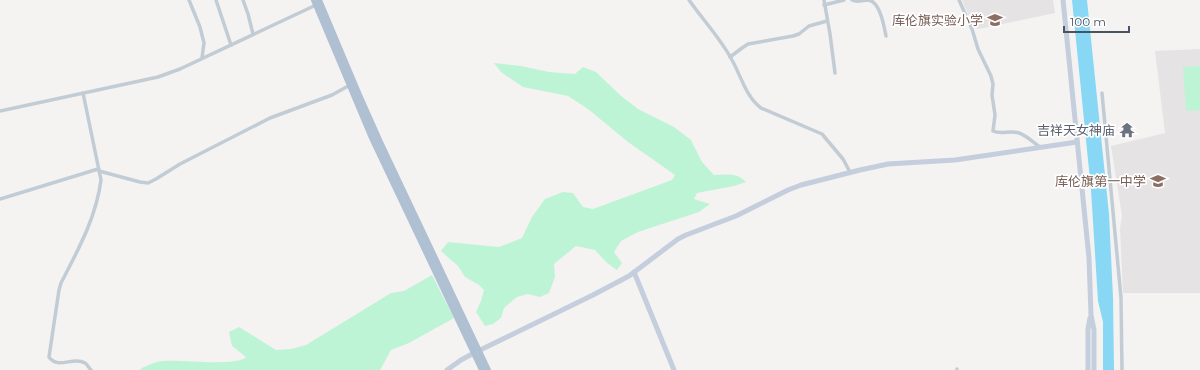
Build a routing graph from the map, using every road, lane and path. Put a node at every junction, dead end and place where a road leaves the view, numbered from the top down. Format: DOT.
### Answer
graph roads {
  1 [pos="189,0"];
  2 [pos="216,0"];
  3 [pos="243,0"];
  4 [pos="689,0"];
  5 [pos="824,0"];
  6 [pos="844,0"];
  7 [pos="852,0"];
  8 [pos="959,0"];
  9 [pos="1063,0"];
  10 [pos="317,2"];
  11 [pos="824,5"];
  12 [pos="827,21"];
  13 [pos="253,34"];
  14 [pos="886,36"];
  15 [pos="231,45"];
  16 [pos="730,57"];
  17 [pos="202,58"];
  18 [pos="835,73"];
  19 [pos="350,85"];
  20 [pos="83,93"];
  21 [pos="1102,93"];
  22 [pos="0,111"];
  23 [pos="1077,142"];
  24 [pos="1040,147"];
  25 [pos="98,170"];
  26 [pos="850,172"];
  27 [pos="0,199"];
  28 [pos="634,272"];
  29 [pos="1091,315"];
  30 [pos="477,352"];
  31 [pos="91,370"];
  32 [pos="447,370"];
  33 [pos="482,370"];
  34 [pos="488,370"];
  35 [pos="674,370"];
  36 [pos="1088,370"];
  37 [pos="1094,370"];
  38 [pos="1122,370"];
  1 -- 17 [label="street"];
  2 -- 15 [label="street"];
  3 -- 13 [label="street"];
  4 -- 16 [label="street"];
  5 -- 11 [label="street"];
  6 -- 11 [label="street"];
  7 -- 14 [label="street"];
  8 -- 24 [label="street"];
  9 -- 23 [label="street"];
  10 -- 13 [label="street"];
  10 -- 19 [label="main road"];
  10 -- 30 [label="main road"];
  11 -- 12 [label="street"];
  12 -- 16 [label="street"];
  12 -- 18 [label="street"];
  13 -- 15 [label="street"];
  15 -- 17 [label="street"];
  16 -- 26 [label="street"];
  17 -- 20 [label="street"];
  19 -- 25 [label="street"];
  19 -- 30 [label="main road"];
  20 -- 22 [label="street"];
  20 -- 25 [label="street"];
  21 -- 38 [label="street"];
  23 -- 24 [label="street"];
  23 -- 29 [label="street"];
  24 -- 26 [label="street"];
  25 -- 27 [label="street"];
  25 -- 31 [label="street"];
  26 -- 28 [label="street"];
  28 -- 30 [label="street"];
  28 -- 35 [label="street"];
  29 -- 36 [label="street"];
  29 -- 37 [label="street"];
  30 -- 32 [label="street"];
  30 -- 33 [label="main road"];
  30 -- 34 [label="main road"];
}
